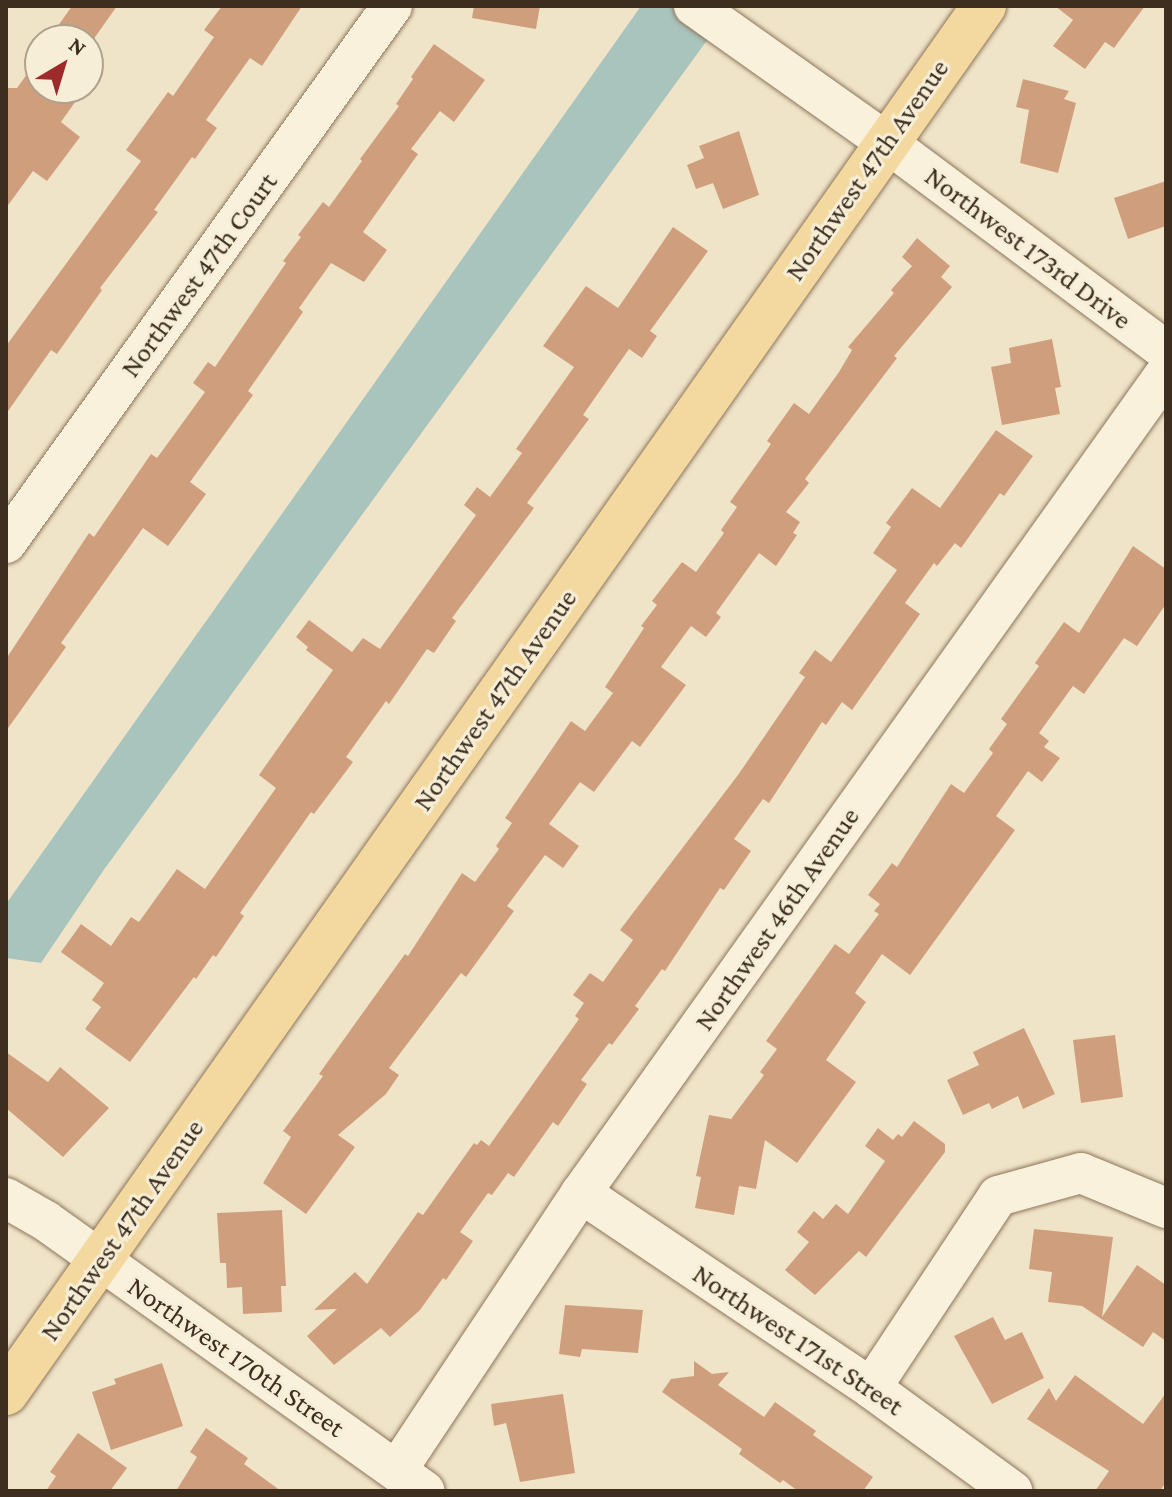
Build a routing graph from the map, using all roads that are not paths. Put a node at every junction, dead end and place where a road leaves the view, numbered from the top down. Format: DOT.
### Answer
graph roads {
  1 [pos="392,6"];
  2 [pos="694,6"];
  3 [pos="984,6"];
  4 [pos="886,142"];
  5 [pos="1166,351"];
  6 [pos="1166,373"];
  7 [pos="6,543"];
  8 [pos="581,1193"];
  9 [pos="6,1198"];
  10 [pos="1166,1208"];
  11 [pos="100,1262"];
  12 [pos="871,1388"];
  13 [pos="6,1393"];
  14 [pos="411,1481"];
  15 [pos="1012,1491"];
  1 -- 7 [label="street, Northwest 47th Court"];
  2 -- 4 [label="street, Northwest 173rd Drive"];
  3 -- 4 [label="main road, Northwest 47th Avenue"];
  4 -- 5 [label="street, Northwest 173rd Drive"];
  4 -- 11 [label="main road, Northwest 47th Avenue"];
  6 -- 8 [label="street, Northwest 46th Avenue"];
  8 -- 12 [label="street, Northwest 171st Street"];
  8 -- 14 [label="street, Northwest 46th Avenue"];
  9 -- 11 [label="street, Northwest 170th Street"];
  10 -- 12 [label="street"];
  11 -- 13 [label="main road, Northwest 47th Avenue"];
  11 -- 14 [label="street, Northwest 170th Street"];
  12 -- 15 [label="street, Northwest 171st Street"];
}
